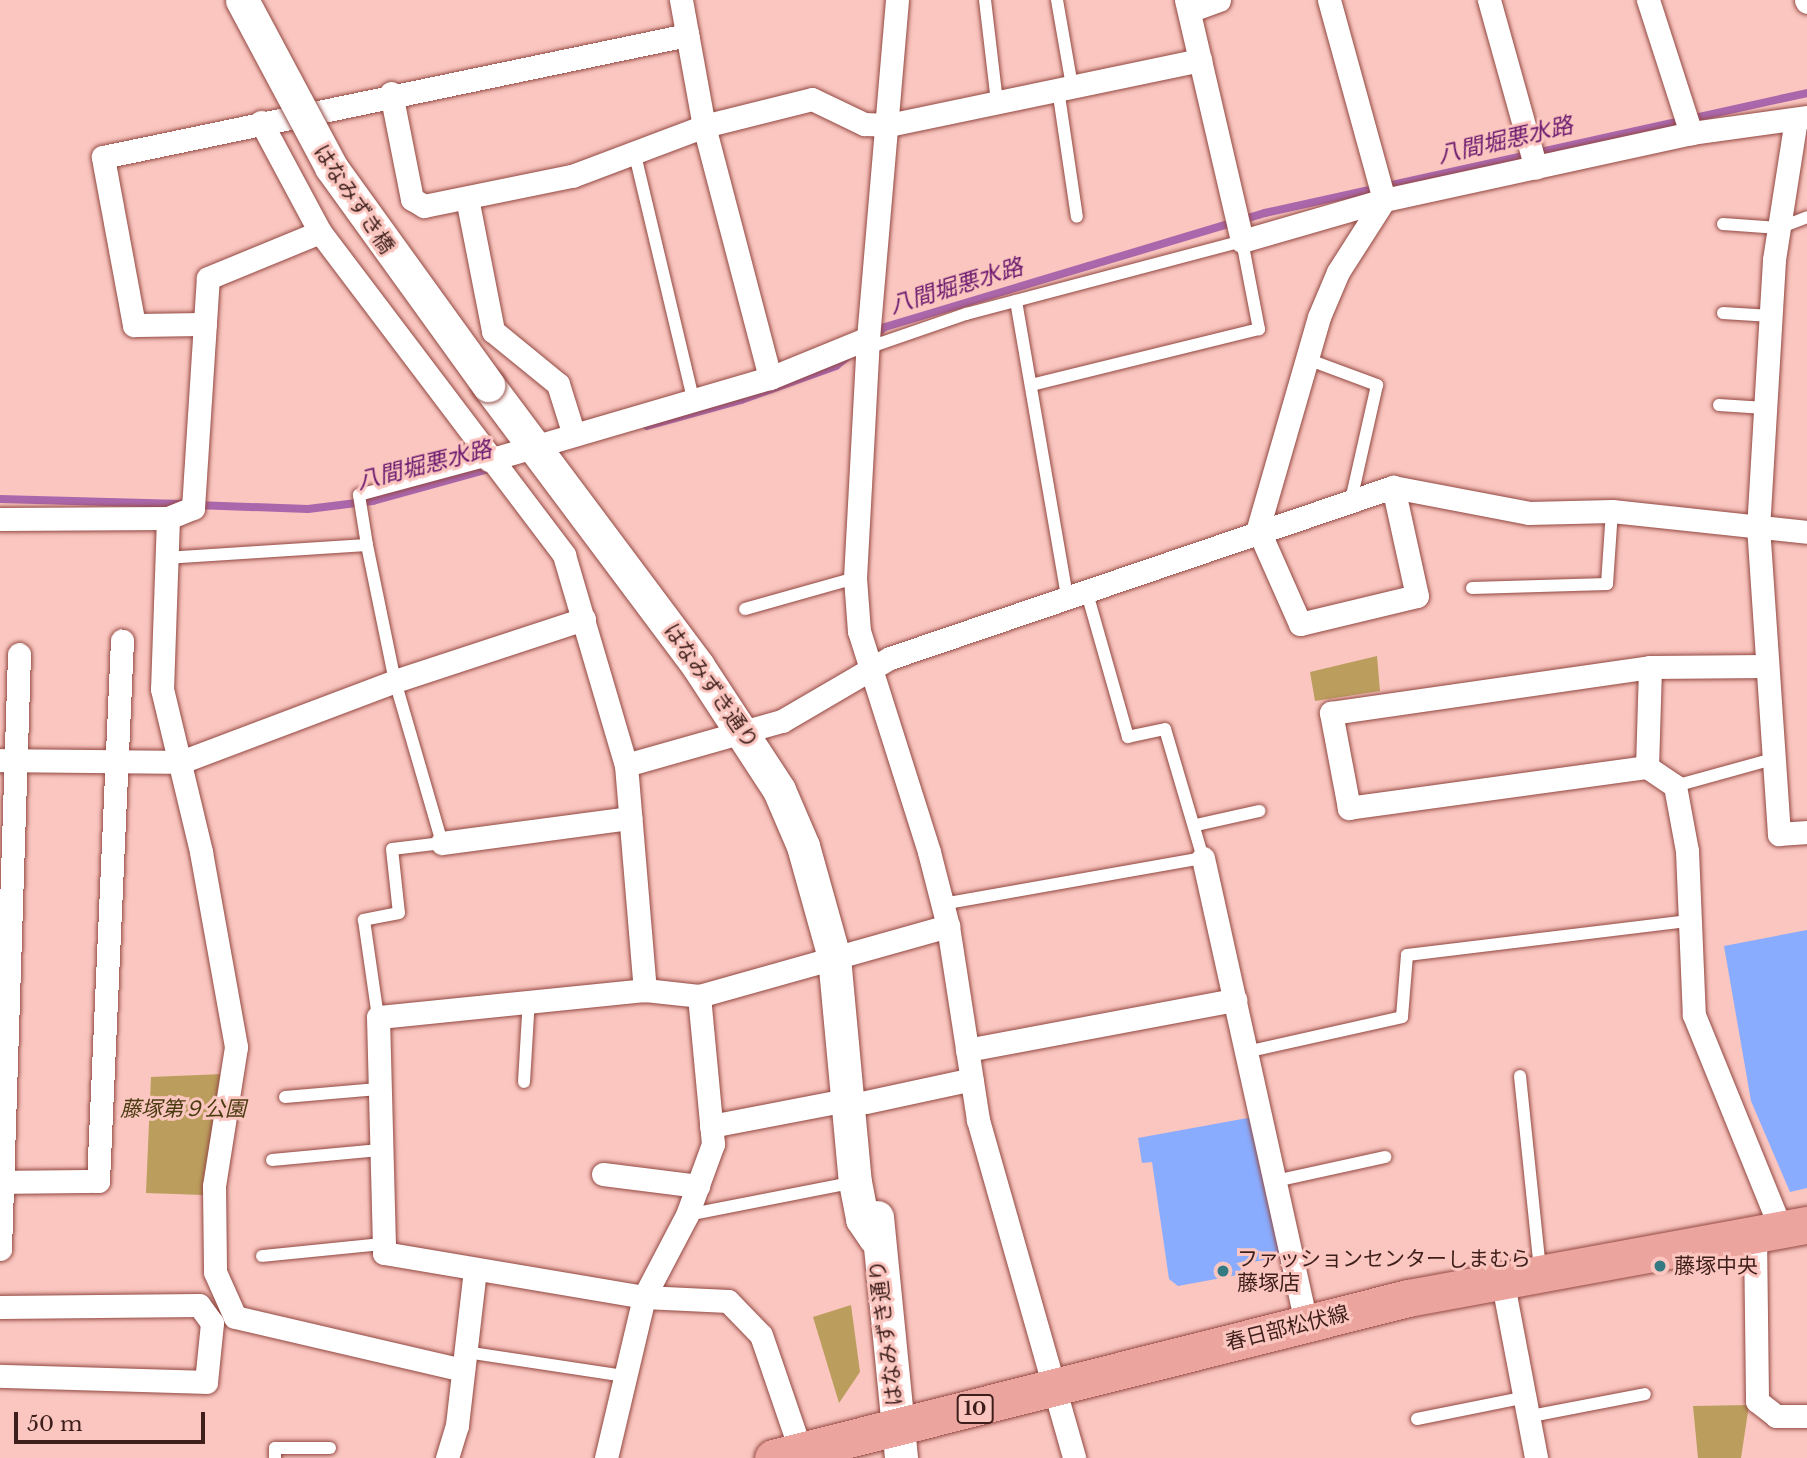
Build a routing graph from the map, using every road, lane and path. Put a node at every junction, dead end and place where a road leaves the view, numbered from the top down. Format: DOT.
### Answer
graph roads {
  1 [pos="242,0"];
  2 [pos="681,0"];
  3 [pos="897,0"];
  4 [pos="985,0"];
  5 [pos="1058,0"];
  6 [pos="1219,0"];
  7 [pos="1329,0"];
  8 [pos="1489,0"];
  9 [pos="1648,0"];
  10 [pos="1187,6"];
  11 [pos="687,36"];
  12 [pos="1200,60"];
  13 [pos="1065,87"];
  14 [pos="391,93"];
  15 [pos="997,102"];
  16 [pos="1801,118"];
  17 [pos="261,122"];
  18 [pos="888,125"];
  19 [pos="704,126"];
  20 [pos="1691,133"];
  21 [pos="635,155"];
  22 [pos="1536,168"];
  23 [pos="467,198"];
  24 [pos="1384,200"];
  25 [pos="1077,217"];
  26 [pos="1807,217"];
  27 [pos="1723,224"];
  28 [pos="1779,228"];
  29 [pos="320,232"];
  30 [pos="1242,241"];
  31 [pos="1016,301"];
  32 [pos="1723,313"];
  33 [pos="1771,316"];
  34 [pos="205,324"];
  35 [pos="868,343"];
  36 [pos="1307,359"];
  37 [pos="770,379"];
  38 [pos="1035,384"];
  39 [pos="488,385"];
  40 [pos="694,402"];
  41 [pos="1719,405"];
  42 [pos="1765,408"];
  43 [pos="574,435"];
  44 [pos="533,443"];
  45 [pos="495,468"];
  46 [pos="1393,487"];
  47 [pos="1351,500"];
  48 [pos="1612,511"];
  49 [pos="168,518"];
  50 [pos="0,519"];
  51 [pos="1758,526"];
  52 [pos="1258,529"];
  53 [pos="1807,532"];
  54 [pos="367,545"];
  55 [pos="165,558"];
  56 [pos="855,578"];
  57 [pos="1472,588"];
  58 [pos="1077,593"];
  59 [pos="745,609"];
  60 [pos="584,619"];
  61 [pos="122,641"];
  62 [pos="19,654"];
  63 [pos="1765,666"];
  64 [pos="1650,667"];
  65 [pos="868,671"];
  66 [pos="395,681"];
  67 [pos="746,732"];
  68 [pos="9,760"];
  69 [pos="1773,760"];
  70 [pos="181,762"];
  71 [pos="118,763"];
  72 [pos="626,765"];
  73 [pos="1647,767"];
  74 [pos="1675,786"];
  75 [pos="1259,811"];
  76 [pos="630,818"];
  77 [pos="1196,825"];
  78 [pos="1807,832"];
  79 [pos="442,843"];
  80 [pos="1203,858"];
  81 [pos="945,915"];
  82 [pos="1687,921"];
  83 [pos="834,957"];
  84 [pos="4,984"];
  85 [pos="645,990"];
  86 [pos="699,996"];
  87 [pos="529,998"];
  88 [pos="1235,1000"];
  89 [pos="378,1017"];
  90 [pos="967,1049"];
  91 [pos="1247,1052"];
  92 [pos="1520,1076"];
  93 [pos="972,1079"];
  94 [pos="524,1082"];
  95 [pos="2,1085"];
  96 [pos="378,1089"];
  97 [pos="285,1097"];
  98 [pos="856,1101"];
  99 [pos="711,1126"];
  100 [pos="380,1150"];
  101 [pos="1385,1157"];
  102 [pos="272,1160"];
  103 [pos="603,1174"];
  104 [pos="1275,1181"];
  105 [pos="2,1182"];
  106 [pos="855,1182"];
  107 [pos="698,1186"];
  108 [pos="687,1215"];
  109 [pos="1781,1229"];
  110 [pos="875,1238"];
  111 [pos="383,1244"];
  112 [pos="0,1249"];
  113 [pos="262,1256"];
  114 [pos="475,1270"];
  115 [pos="1540,1272"];
  116 [pos="1502,1279"];
  117 [pos="644,1297"];
  118 [pos="0,1307"];
  119 [pos="1306,1322"];
  120 [pos="464,1361"];
  121 [pos="0,1376"];
  122 [pos="624,1376"];
  123 [pos="1053,1390"];
  124 [pos="1645,1394"];
  125 [pos="1523,1407"];
  126 [pos="1807,1416"];
  127 [pos="1417,1419"];
  128 [pos="899,1443"];
  129 [pos="330,1448"];
  130 [pos="787,1455"];
  131 [pos="275,1458"];
  132 [pos="447,1458"];
  133 [pos="606,1458"];
  134 [pos="1074,1458"];
  135 [pos="1536,1458"];
  1 -- 39 [label="street, はなみずき橋, bridge"];
  2 -- 11 [label="street"];
  3 -- 18 [label="street"];
  4 -- 15 [label="lane"];
  5 -- 13 [label="lane"];
  6 -- 10 [label="street"];
  7 -- 24 [label="street"];
  8 -- 22 [label="street"];
  9 -- 20 [label="street"];
  10 -- 12 [label="street"];
  11 -- 14 [label="street"];
  11 -- 19 [label="street"];
  12 -- 13 [label="street"];
  12 -- 30 [label="street"];
  13 -- 15 [label="street"];
  13 -- 25 [label="lane"];
  14 -- 17 [label="street"];
  14 -- 23 [label="street"];
  15 -- 18 [label="street"];
  16 -- 20 [label="street"];
  16 -- 28 [label="street"];
  17 -- 29 [label="street"];
  17 -- 34 [label="street"];
  18 -- 19 [label="street"];
  18 -- 35 [label="street"];
  19 -- 21 [label="street"];
  19 -- 37 [label="street"];
  20 -- 22 [label="street"];
  21 -- 23 [label="street"];
  21 -- 40 [label="lane"];
  22 -- 24 [label="street"];
  23 -- 43 [label="street"];
  24 -- 30 [label="street"];
  24 -- 36 [label="street"];
  26 -- 28 [label="lane"];
  27 -- 28 [label="lane"];
  28 -- 33 [label="street"];
  29 -- 34 [label="street"];
  29 -- 45 [label="street"];
  30 -- 31 [label="lane"];
  30 -- 38 [label="lane"];
  31 -- 35 [label="lane"];
  31 -- 38 [label="lane"];
  32 -- 33 [label="lane"];
  33 -- 42 [label="street"];
  34 -- 49 [label="street"];
  35 -- 37 [label="street"];
  35 -- 56 [label="street"];
  36 -- 47 [label="lane"];
  36 -- 52 [label="street"];
  37 -- 40 [label="street"];
  38 -- 58 [label="lane"];
  39 -- 44 [label="street, はなみずき通り"];
  40 -- 43 [label="street"];
  41 -- 42 [label="lane"];
  42 -- 51 [label="street"];
  43 -- 44 [label="street"];
  44 -- 45 [label="street"];
  44 -- 67 [label="street, はなみずき通り"];
  45 -- 54 [label="lane"];
  45 -- 60 [label="street"];
  46 -- 47 [label="street"];
  46 -- 48 [label="street"];
  46 -- 52 [label="street"];
  47 -- 52 [label="street"];
  48 -- 51 [label="street"];
  48 -- 57 [label="lane"];
  49 -- 50 [label="street"];
  49 -- 55 [label="street"];
  51 -- 53 [label="street"];
  51 -- 63 [label="street"];
  52 -- 58 [label="street"];
  54 -- 55 [label="lane"];
  54 -- 66 [label="lane"];
  55 -- 70 [label="street"];
  56 -- 59 [label="lane"];
  56 -- 65 [label="street"];
  58 -- 65 [label="street"];
  58 -- 77 [label="lane"];
  60 -- 66 [label="street"];
  60 -- 72 [label="street"];
  61 -- 71 [label="street"];
  62 -- 68 [label="street"];
  63 -- 64 [label="street"];
  63 -- 69 [label="street"];
  64 -- 73 [label="street"];
  64 -- 73 [label="street"];
  65 -- 67 [label="street"];
  65 -- 81 [label="street"];
  66 -- 70 [label="street"];
  66 -- 79 [label="lane"];
  67 -- 72 [label="street"];
  67 -- 83 [label="street, はなみずき通り"];
  68 -- 71 [label="street"];
  68 -- 84 [label="street"];
  69 -- 74 [label="lane"];
  69 -- 78 [label="street"];
  70 -- 71 [label="street"];
  70 -- 120 [label="street"];
  71 -- 105 [label="street"];
  72 -- 76 [label="street"];
  73 -- 74 [label="street"];
  74 -- 82 [label="street"];
  75 -- 77 [label="lane"];
  76 -- 79 [label="street"];
  76 -- 85 [label="street"];
  77 -- 80 [label="lane"];
  79 -- 89 [label="lane"];
  80 -- 81 [label="lane"];
  80 -- 88 [label="street"];
  81 -- 83 [label="street"];
  81 -- 90 [label="street"];
  82 -- 91 [label="lane"];
  82 -- 109 [label="street"];
  83 -- 86 [label="street"];
  83 -- 98 [label="street, はなみずき通り"];
  84 -- 95 [label="street"];
  85 -- 86 [label="street"];
  85 -- 87 [label="street"];
  86 -- 99 [label="street"];
  87 -- 89 [label="street"];
  87 -- 94 [label="lane"];
  88 -- 90 [label="street"];
  88 -- 91 [label="street"];
  89 -- 96 [label="street"];
  90 -- 93 [label="street"];
  91 -- 104 [label="street"];
  92 -- 115 [label="lane"];
  93 -- 98 [label="street"];
  93 -- 123 [label="street"];
  95 -- 105 [label="street"];
  96 -- 97 [label="lane"];
  96 -- 100 [label="street"];
  98 -- 99 [label="street"];
  98 -- 106 [label="street, はなみずき通り"];
  98 -- 110 [label="street, はなみずき通り"];
  99 -- 107 [label="street"];
  100 -- 102 [label="lane"];
  100 -- 111 [label="street"];
  101 -- 104 [label="lane"];
  103 -- 107 [label="street"];
  104 -- 119 [label="street"];
  105 -- 112 [label="street"];
  106 -- 108 [label="lane"];
  106 -- 110 [label="street, はなみずき通り"];
  107 -- 108 [label="street"];
  108 -- 117 [label="street"];
  109 -- 115 [label="main road, 春日部松伏線 / 10"];
  109 -- 126 [label="street"];
  110 -- 128 [label="street, はなみずき通り"];
  111 -- 113 [label="lane"];
  111 -- 114 [label="street"];
  114 -- 117 [label="street"];
  114 -- 120 [label="street"];
  115 -- 116 [label="main road, 春日部松伏線 / 10"];
  116 -- 119 [label="main road, 春日部松伏線 / 10"];
  116 -- 125 [label="street"];
  117 -- 122 [label="street"];
  117 -- 130 [label="street"];
  118 -- 121 [label="street"];
  119 -- 123 [label="main road, 春日部松伏線 / 10"];
  120 -- 122 [label="lane"];
  120 -- 132 [label="street"];
  122 -- 133 [label="street"];
  123 -- 128 [label="main road, 春日部松伏線 / 10"];
  123 -- 134 [label="street"];
  124 -- 125 [label="lane"];
  125 -- 127 [label="lane"];
  125 -- 135 [label="street"];
  128 -- 130 [label="main road, 春日部松伏線 / 10"];
  129 -- 131 [label="lane"];
}
